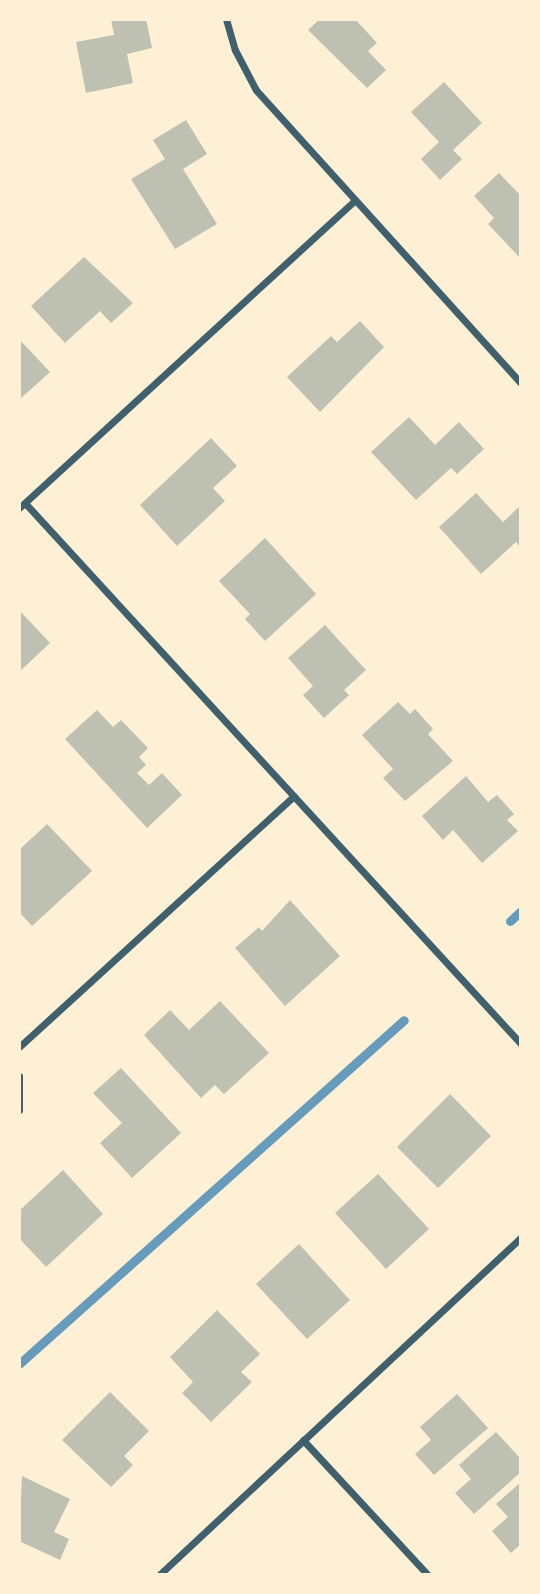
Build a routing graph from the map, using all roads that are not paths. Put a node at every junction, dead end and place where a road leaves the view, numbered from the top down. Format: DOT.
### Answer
graph roads {
  1 [pos="226,19"];
  2 [pos="353,202"];
  3 [pos="521,383"];
  4 [pos="22,505"];
  5 [pos="293,796"];
  6 [pos="521,1044"];
  7 [pos="19,1047"];
  8 [pos="19,1076"];
  9 [pos="19,1111"];
  10 [pos="521,1237"];
  11 [pos="303,1440"];
  12 [pos="159,1575"];
  13 [pos="428,1575"];
  1 -- 2 [label="street"];
  2 -- 3 [label="street"];
  2 -- 4 [label="street"];
  4 -- 5 [label="street"];
  5 -- 6 [label="street"];
  5 -- 7 [label="street"];
  8 -- 9 [label="street"];
  10 -- 11 [label="street"];
  11 -- 12 [label="street"];
  11 -- 13 [label="street"];
}
